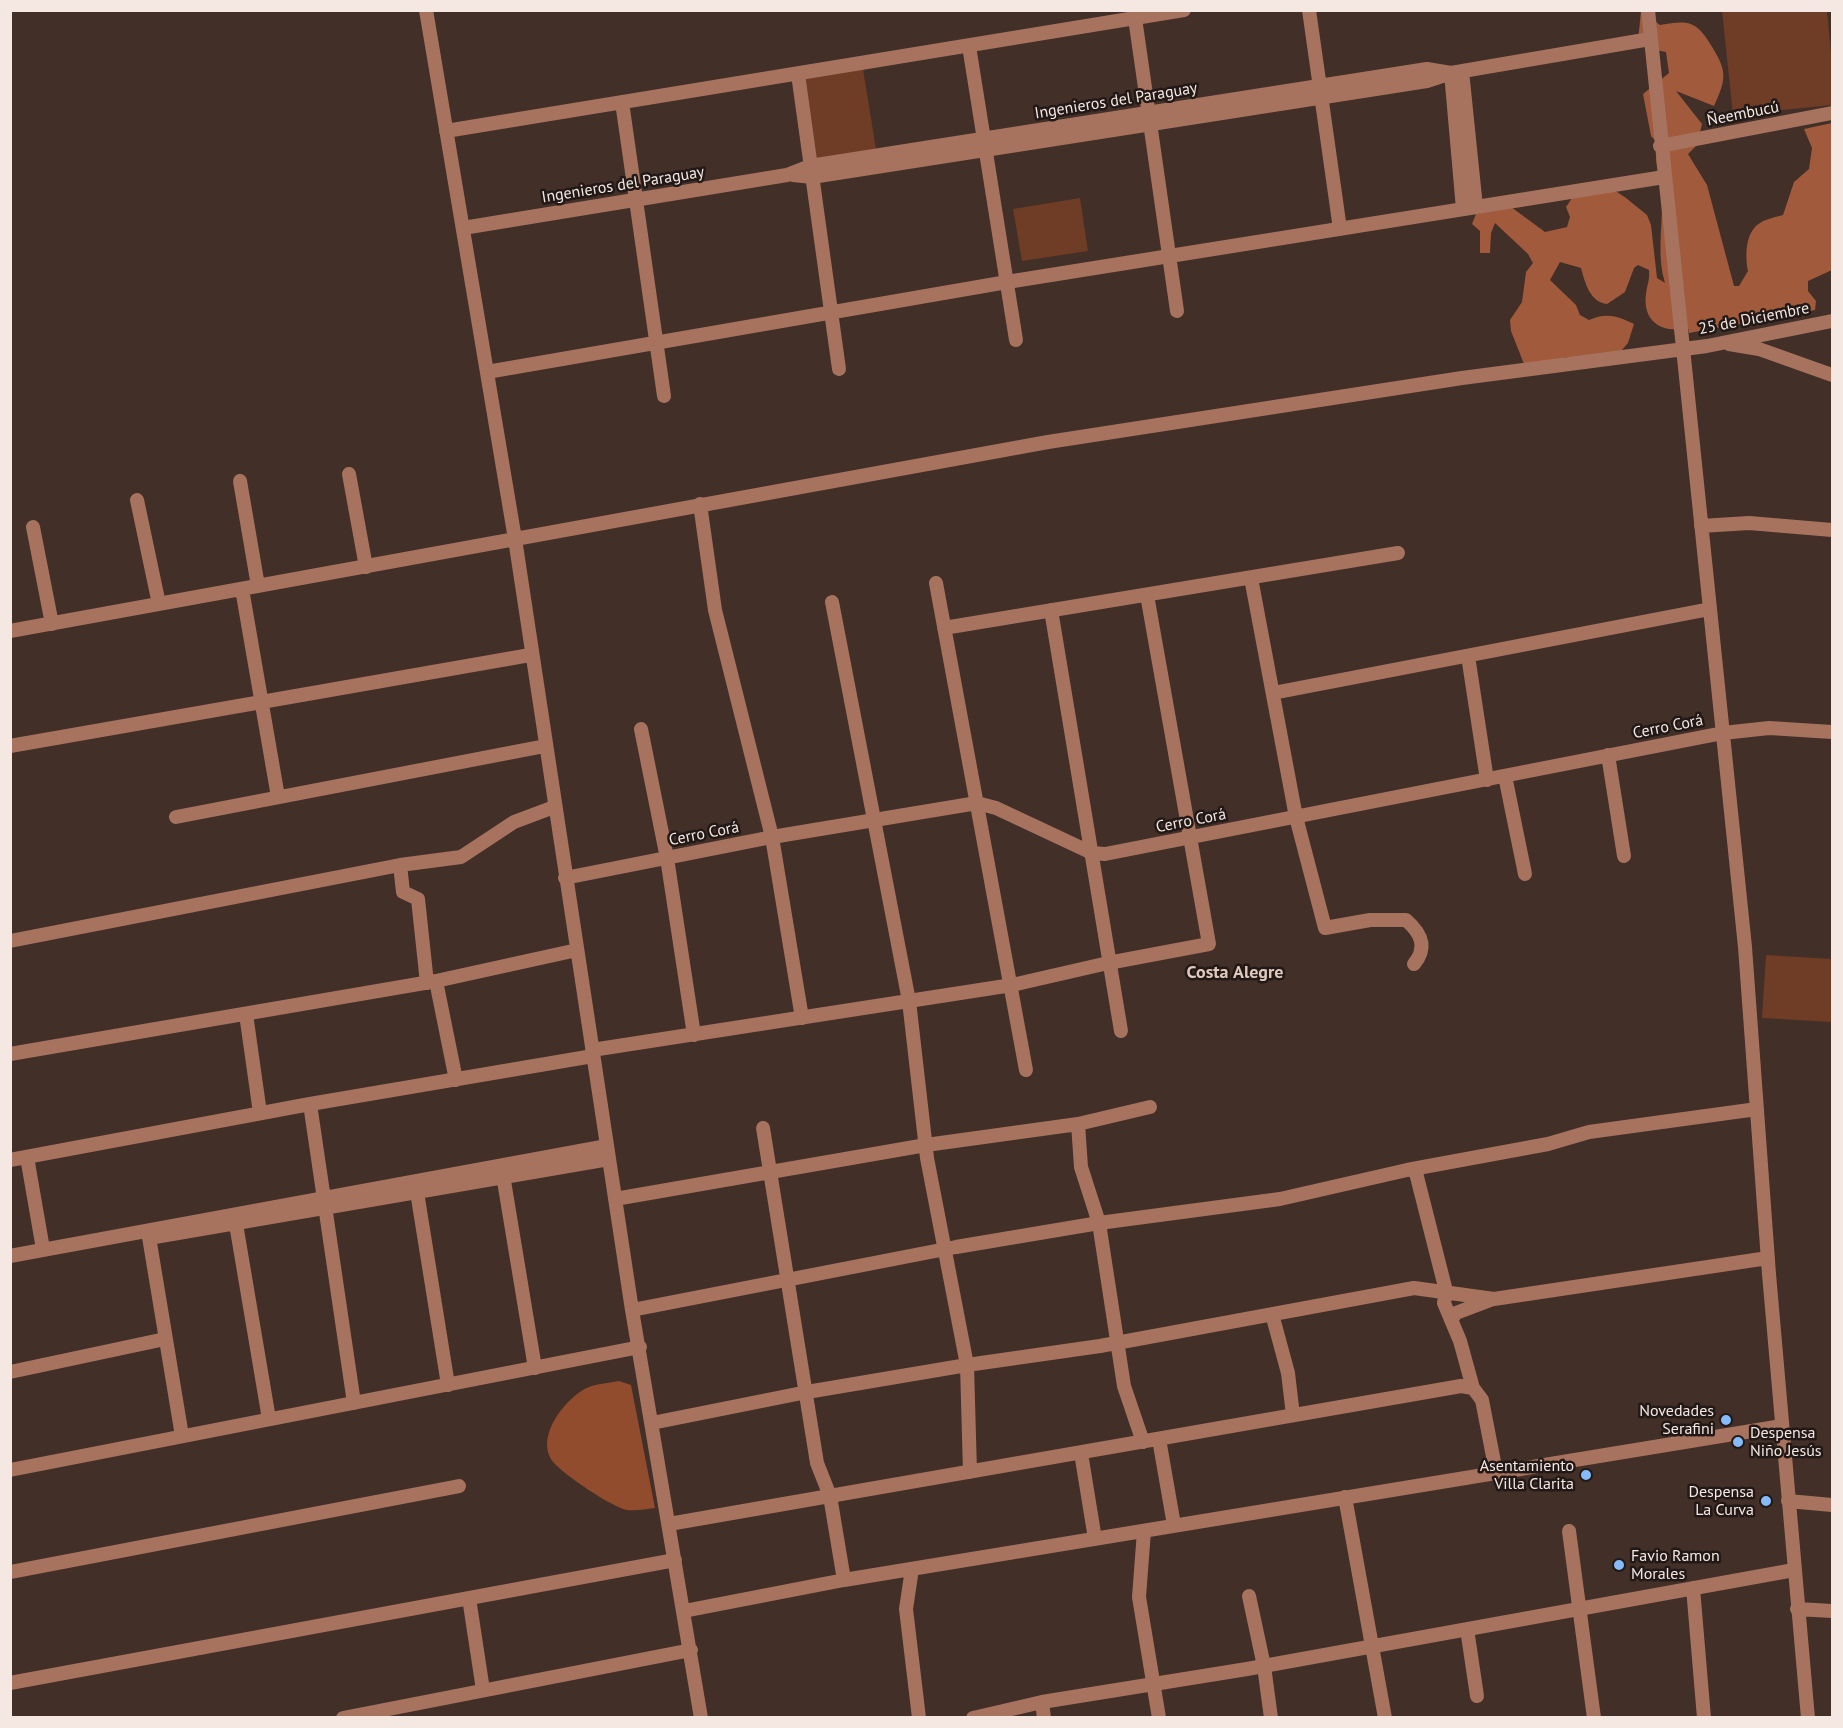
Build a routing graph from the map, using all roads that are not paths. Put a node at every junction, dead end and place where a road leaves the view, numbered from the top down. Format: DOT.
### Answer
graph roads {
  1 [pos="426,10"];
  2 [pos="1184,10"];
  3 [pos="1309,10"];
  4 [pos="1648,10"];
  5 [pos="1136,18"];
  6 [pos="1650,39"];
  7 [pos="969,46"];
  8 [pos="1456,72"];
  9 [pos="798,74"];
  10 [pos="1321,92"];
  11 [pos="622,102"];
  12 [pos="1833,113"];
  13 [pos="1150,118"];
  14 [pos="446,131"];
  15 [pos="985,144"];
  16 [pos="1660,146"];
  17 [pos="811,171"];
  18 [pos="1664,177"];
  19 [pos="636,200"];
  20 [pos="1469,208"];
  21 [pos="463,228"];
  22 [pos="1340,229"];
  23 [pos="1169,256"];
  24 [pos="1006,282"];
  25 [pos="1177,311"];
  26 [pos="831,313"];
  27 [pos="1833,321"];
  28 [pos="1016,340"];
  29 [pos="657,343"];
  30 [pos="1707,346"];
  31 [pos="1682,349"];
  32 [pos="839,369"];
  33 [pos="487,372"];
  34 [pos="1833,375"];
  35 [pos="664,396"];
  36 [pos="349,474"];
  37 [pos="240,481"];
  38 [pos="137,500"];
  39 [pos="700,504"];
  40 [pos="1701,526"];
  41 [pos="33,527"];
  42 [pos="1833,531"];
  43 [pos="515,539"];
  44 [pos="1398,553"];
  45 [pos="366,567"];
  46 [pos="1251,578"];
  47 [pos="936,583"];
  48 [pos="258,586"];
  49 [pos="242,589"];
  50 [pos="1147,595"];
  51 [pos="832,602"];
  52 [pos="159,604"];
  53 [pos="1710,609"];
  54 [pos="1051,610"];
  55 [pos="52,624"];
  56 [pos="944,628"];
  57 [pos="10,631"];
  58 [pos="530,655"];
  59 [pos="1468,656"];
  60 [pos="1273,693"];
  61 [pos="261,702"];
  62 [pos="641,729"];
  63 [pos="1833,732"];
  64 [pos="1723,734"];
  65 [pos="10,746"];
  66 [pos="545,746"];
  67 [pos="1608,755"];
  68 [pos="1505,776"];
  69 [pos="1487,780"];
  70 [pos="278,797"];
  71 [pos="977,803"];
  72 [pos="554,807"];
  73 [pos="176,817"];
  74 [pos="1296,817"];
  75 [pos="873,819"];
  76 [pos="772,837"];
  77 [pos="1192,837"];
  78 [pos="1092,853"];
  79 [pos="1624,856"];
  80 [pos="667,858"];
  81 [pos="400,864"];
  82 [pos="1525,874"];
  83 [pos="565,878"];
  84 [pos="10,941"];
  85 [pos="577,950"];
  86 [pos="1108,963"];
  87 [pos="1414,964"];
  88 [pos="432,982"];
  89 [pos="1012,985"];
  90 [pos="909,1001"];
  91 [pos="246,1014"];
  92 [pos="802,1018"];
  93 [pos="1121,1030"];
  94 [pos="694,1035"];
  95 [pos="592,1053"];
  96 [pos="10,1054"];
  97 [pos="1026,1070"];
  98 [pos="456,1080"];
  99 [pos="310,1104"];
  100 [pos="1150,1107"];
  101 [pos="1757,1109"];
  102 [pos="260,1113"];
  103 [pos="1078,1124"];
  104 [pos="763,1128"];
  105 [pos="926,1145"];
  106 [pos="608,1153"];
  107 [pos="27,1157"];
  108 [pos="10,1160"];
  109 [pos="1415,1169"];
  110 [pos="503,1172"];
  111 [pos="770,1172"];
  112 [pos="417,1192"];
  113 [pos="615,1199"];
  114 [pos="325,1203"];
  115 [pos="1099,1223"];
  116 [pos="236,1224"];
  117 [pos="148,1233"];
  118 [pos="43,1249"];
  119 [pos="945,1249"];
  120 [pos="10,1256"];
  121 [pos="1767,1257"];
  122 [pos="788,1280"];
  123 [pos="1446,1291"];
  124 [pos="1494,1299"];
  125 [pos="632,1310"];
  126 [pos="1272,1314"];
  127 [pos="1450,1320"];
  128 [pos="165,1339"];
  129 [pos="1118,1343"];
  130 [pos="640,1347"];
  131 [pos="967,1365"];
  132 [pos="535,1368"];
  133 [pos="10,1372"];
  134 [pos="448,1384"];
  135 [pos="1473,1388"];
  136 [pos="807,1392"];
  137 [pos="354,1403"];
  138 [pos="1293,1416"];
  139 [pos="269,1419"];
  140 [pos="652,1423"];
  141 [pos="1782,1426"];
  142 [pos="182,1436"];
  143 [pos="1159,1439"];
  144 [pos="1143,1442"];
  145 [pos="1081,1453"];
  146 [pos="10,1470"];
  147 [pos="970,1472"];
  148 [pos="1496,1472"];
  149 [pos="459,1486"];
  150 [pos="830,1496"];
  151 [pos="1345,1497"];
  152 [pos="1788,1501"];
  153 [pos="1833,1505"];
  154 [pos="669,1524"];
  155 [pos="1174,1526"];
  156 [pos="1144,1530"];
  157 [pos="1569,1530"];
  158 [pos="1095,1539"];
  159 [pos="675,1560"];
  160 [pos="912,1569"];
  161 [pos="1794,1570"];
  162 [pos="10,1572"];
  163 [pos="844,1580"];
  164 [pos="1693,1588"];
  165 [pos="1249,1596"];
  166 [pos="469,1598"];
  167 [pos="1581,1608"];
  168 [pos="1797,1609"];
  169 [pos="684,1611"];
  170 [pos="1833,1611"];
  171 [pos="1467,1629"];
  172 [pos="1374,1646"];
  173 [pos="691,1650"];
  174 [pos="1264,1666"];
  175 [pos="10,1683"];
  176 [pos="1154,1684"];
  177 [pos="483,1690"];
  178 [pos="1477,1695"];
  179 [pos="1042,1702"];
  180 [pos="343,1718"];
  181 [pos="702,1718"];
  182 [pos="919,1718"];
  183 [pos="973,1718"];
  184 [pos="1044,1718"];
  185 [pos="1159,1718"];
  186 [pos="1271,1718"];
  187 [pos="1385,1718"];
  188 [pos="1594,1718"];
  189 [pos="1704,1718"];
  190 [pos="1808,1718"];
  1 -- 14 [label="street"];
  2 -- 5 [label="street"];
  3 -- 10 [label="street"];
  4 -- 6 [label="street"];
  5 -- 7 [label="street"];
  5 -- 13 [label="street"];
  6 -- 8 [label="street, Ingenieros del Paraguay"];
  6 -- 16 [label="street"];
  7 -- 9 [label="street"];
  7 -- 15 [label="street"];
  8 -- 10 [label="street, Ingenieros del Paraguay"];
  8 -- 20 [label="street"];
  9 -- 11 [label="street"];
  9 -- 17 [label="street"];
  10 -- 13 [label="street, Ingenieros del Paraguay"];
  10 -- 22 [label="street"];
  11 -- 14 [label="street"];
  11 -- 19 [label="street"];
  12 -- 16 [label="street, Ñeembucú"];
  13 -- 15 [label="street, Ingenieros del Paraguay"];
  13 -- 23 [label="street"];
  14 -- 21 [label="street"];
  15 -- 17 [label="street, Ingenieros del Paraguay"];
  15 -- 24 [label="street"];
  16 -- 18 [label="street"];
  17 -- 19 [label="street, Ingenieros del Paraguay"];
  17 -- 26 [label="street"];
  18 -- 20 [label="street"];
  18 -- 31 [label="street"];
  19 -- 21 [label="street, Ingenieros del Paraguay"];
  19 -- 29 [label="street"];
  20 -- 22 [label="street"];
  21 -- 33 [label="street"];
  22 -- 23 [label="street"];
  23 -- 24 [label="street"];
  23 -- 25 [label="street"];
  24 -- 26 [label="street"];
  24 -- 28 [label="street"];
  26 -- 29 [label="street"];
  26 -- 32 [label="street"];
  27 -- 30 [label="street, 25 de Diciembre"];
  29 -- 33 [label="street"];
  29 -- 35 [label="street"];
  30 -- 31 [label="street, 25 de Diciembre"];
  30 -- 34 [label="street"];
  31 -- 39 [label="street, 25 de Diciembre"];
  31 -- 40 [label="street"];
  33 -- 43 [label="street"];
  36 -- 45 [label="street"];
  37 -- 48 [label="street"];
  38 -- 52 [label="street"];
  39 -- 43 [label="street, 25 de Diciembre"];
  39 -- 76 [label="street"];
  40 -- 42 [label="street"];
  40 -- 53 [label="street"];
  41 -- 55 [label="street"];
  43 -- 45 [label="street, 25 de Diciembre"];
  43 -- 58 [label="street"];
  44 -- 46 [label="street"];
  45 -- 48 [label="street, 25 de Diciembre"];
  46 -- 50 [label="street"];
  46 -- 60 [label="street"];
  47 -- 56 [label="street"];
  48 -- 49 [label="street, 25 de Diciembre"];
  49 -- 52 [label="street, 25 de Diciembre"];
  49 -- 61 [label="street"];
  50 -- 54 [label="street"];
  50 -- 77 [label="street"];
  51 -- 75 [label="street"];
  52 -- 55 [label="street, 25 de Diciembre"];
  53 -- 59 [label="street"];
  53 -- 64 [label="street"];
  54 -- 56 [label="street"];
  54 -- 78 [label="street"];
  55 -- 57 [label="street, 25 de Diciembre"];
  56 -- 71 [label="street"];
  58 -- 61 [label="street"];
  58 -- 66 [label="street"];
  59 -- 60 [label="street"];
  59 -- 69 [label="street"];
  60 -- 74 [label="street"];
  61 -- 65 [label="street"];
  61 -- 70 [label="street"];
  62 -- 80 [label="street"];
  63 -- 64 [label="street, Cerro Corá"];
  64 -- 67 [label="street, Cerro Corá"];
  64 -- 101 [label="street"];
  66 -- 70 [label="street"];
  66 -- 72 [label="street"];
  67 -- 68 [label="street, Cerro Corá"];
  67 -- 79 [label="street"];
  68 -- 69 [label="street, Cerro Corá"];
  68 -- 82 [label="street"];
  69 -- 74 [label="street, Cerro Corá"];
  70 -- 73 [label="street"];
  71 -- 75 [label="street, Cerro Corá"];
  71 -- 78 [label="street, Cerro Corá"];
  71 -- 89 [label="street"];
  72 -- 81 [label="street"];
  72 -- 83 [label="street"];
  74 -- 77 [label="street, Cerro Corá"];
  74 -- 87 [label="street"];
  75 -- 76 [label="street, Cerro Corá"];
  75 -- 90 [label="street"];
  76 -- 80 [label="street, Cerro Corá"];
  76 -- 92 [label="street"];
  77 -- 78 [label="street, Cerro Corá"];
  77 -- 86 [label="street"];
  78 -- 86 [label="street"];
  80 -- 83 [label="street, Cerro Corá"];
  80 -- 94 [label="street"];
  81 -- 84 [label="street"];
  81 -- 88 [label="street"];
  83 -- 85 [label="street"];
  85 -- 88 [label="street"];
  85 -- 95 [label="street"];
  86 -- 89 [label="street"];
  86 -- 93 [label="street"];
  88 -- 91 [label="street"];
  88 -- 98 [label="street"];
  89 -- 90 [label="street"];
  89 -- 97 [label="street"];
  90 -- 92 [label="street"];
  90 -- 105 [label="street"];
  91 -- 96 [label="street"];
  91 -- 102 [label="street"];
  92 -- 94 [label="street"];
  94 -- 95 [label="street"];
  95 -- 98 [label="street"];
  95 -- 106 [label="street"];
  98 -- 99 [label="street"];
  99 -- 102 [label="street"];
  99 -- 114 [label="street"];
  100 -- 103 [label="street"];
  101 -- 109 [label="street"];
  101 -- 121 [label="street"];
  102 -- 107 [label="street"];
  103 -- 105 [label="street"];
  103 -- 115 [label="street"];
  104 -- 111 [label="street"];
  105 -- 111 [label="street"];
  105 -- 119 [label="street"];
  106 -- 110 [label="street"];
  106 -- 113 [label="street"];
  107 -- 108 [label="street"];
  107 -- 118 [label="street"];
  109 -- 115 [label="street"];
  109 -- 123 [label="street"];
  110 -- 112 [label="street"];
  110 -- 114 [label="street"];
  110 -- 132 [label="street"];
  111 -- 113 [label="street"];
  111 -- 122 [label="street"];
  112 -- 114 [label="street"];
  112 -- 134 [label="street"];
  113 -- 125 [label="street"];
  114 -- 116 [label="street"];
  114 -- 117 [label="street"];
  114 -- 137 [label="street"];
  115 -- 119 [label="street"];
  115 -- 129 [label="street"];
  116 -- 117 [label="street"];
  116 -- 139 [label="street"];
  117 -- 118 [label="street"];
  117 -- 128 [label="street"];
  118 -- 120 [label="street"];
  119 -- 122 [label="street"];
  119 -- 131 [label="street"];
  121 -- 124 [label="street"];
  121 -- 141 [label="street"];
  122 -- 125 [label="street"];
  122 -- 136 [label="street"];
  123 -- 124 [label="street"];
  123 -- 126 [label="street"];
  123 -- 127 [label="street"];
  124 -- 127 [label="street"];
  125 -- 130 [label="street"];
  126 -- 129 [label="street"];
  126 -- 138 [label="street"];
  127 -- 135 [label="street"];
  128 -- 133 [label="street"];
  128 -- 142 [label="street"];
  129 -- 131 [label="street"];
  129 -- 144 [label="street"];
  130 -- 132 [label="street"];
  130 -- 140 [label="street"];
  131 -- 136 [label="street"];
  131 -- 147 [label="street"];
  132 -- 134 [label="street"];
  134 -- 137 [label="street"];
  135 -- 138 [label="street"];
  135 -- 148 [label="street"];
  136 -- 140 [label="street"];
  136 -- 150 [label="street"];
  137 -- 139 [label="street"];
  138 -- 143 [label="street"];
  139 -- 142 [label="street"];
  140 -- 154 [label="street"];
  141 -- 148 [label="street"];
  141 -- 152 [label="street"];
  142 -- 146 [label="street"];
  143 -- 144 [label="street"];
  143 -- 155 [label="street"];
  144 -- 145 [label="street"];
  145 -- 147 [label="street"];
  145 -- 158 [label="street"];
  147 -- 150 [label="street"];
  148 -- 151 [label="street"];
  149 -- 162 [label="street"];
  150 -- 154 [label="street"];
  150 -- 163 [label="street"];
  151 -- 155 [label="street"];
  151 -- 172 [label="street"];
  152 -- 153 [label="street"];
  152 -- 161 [label="street"];
  154 -- 159 [label="street"];
  155 -- 156 [label="street"];
  156 -- 158 [label="street"];
  156 -- 176 [label="street"];
  157 -- 167 [label="street"];
  158 -- 160 [label="street"];
  159 -- 166 [label="street"];
  159 -- 169 [label="street"];
  160 -- 163 [label="street"];
  160 -- 182 [label="street"];
  161 -- 164 [label="street"];
  161 -- 168 [label="street"];
  163 -- 169 [label="street"];
  164 -- 167 [label="street"];
  164 -- 189 [label="street"];
  165 -- 174 [label="street"];
  166 -- 175 [label="street"];
  166 -- 177 [label="street"];
  167 -- 171 [label="street"];
  167 -- 188 [label="street"];
  168 -- 170 [label="street"];
  168 -- 190 [label="street"];
  169 -- 173 [label="street"];
  171 -- 172 [label="street"];
  171 -- 178 [label="street"];
  172 -- 174 [label="street"];
  172 -- 187 [label="street"];
  173 -- 177 [label="street"];
  173 -- 181 [label="street"];
  174 -- 176 [label="street"];
  174 -- 186 [label="street"];
  176 -- 179 [label="street"];
  176 -- 185 [label="street"];
  177 -- 180 [label="street"];
  179 -- 183 [label="street"];
  179 -- 184 [label="street"];
}
